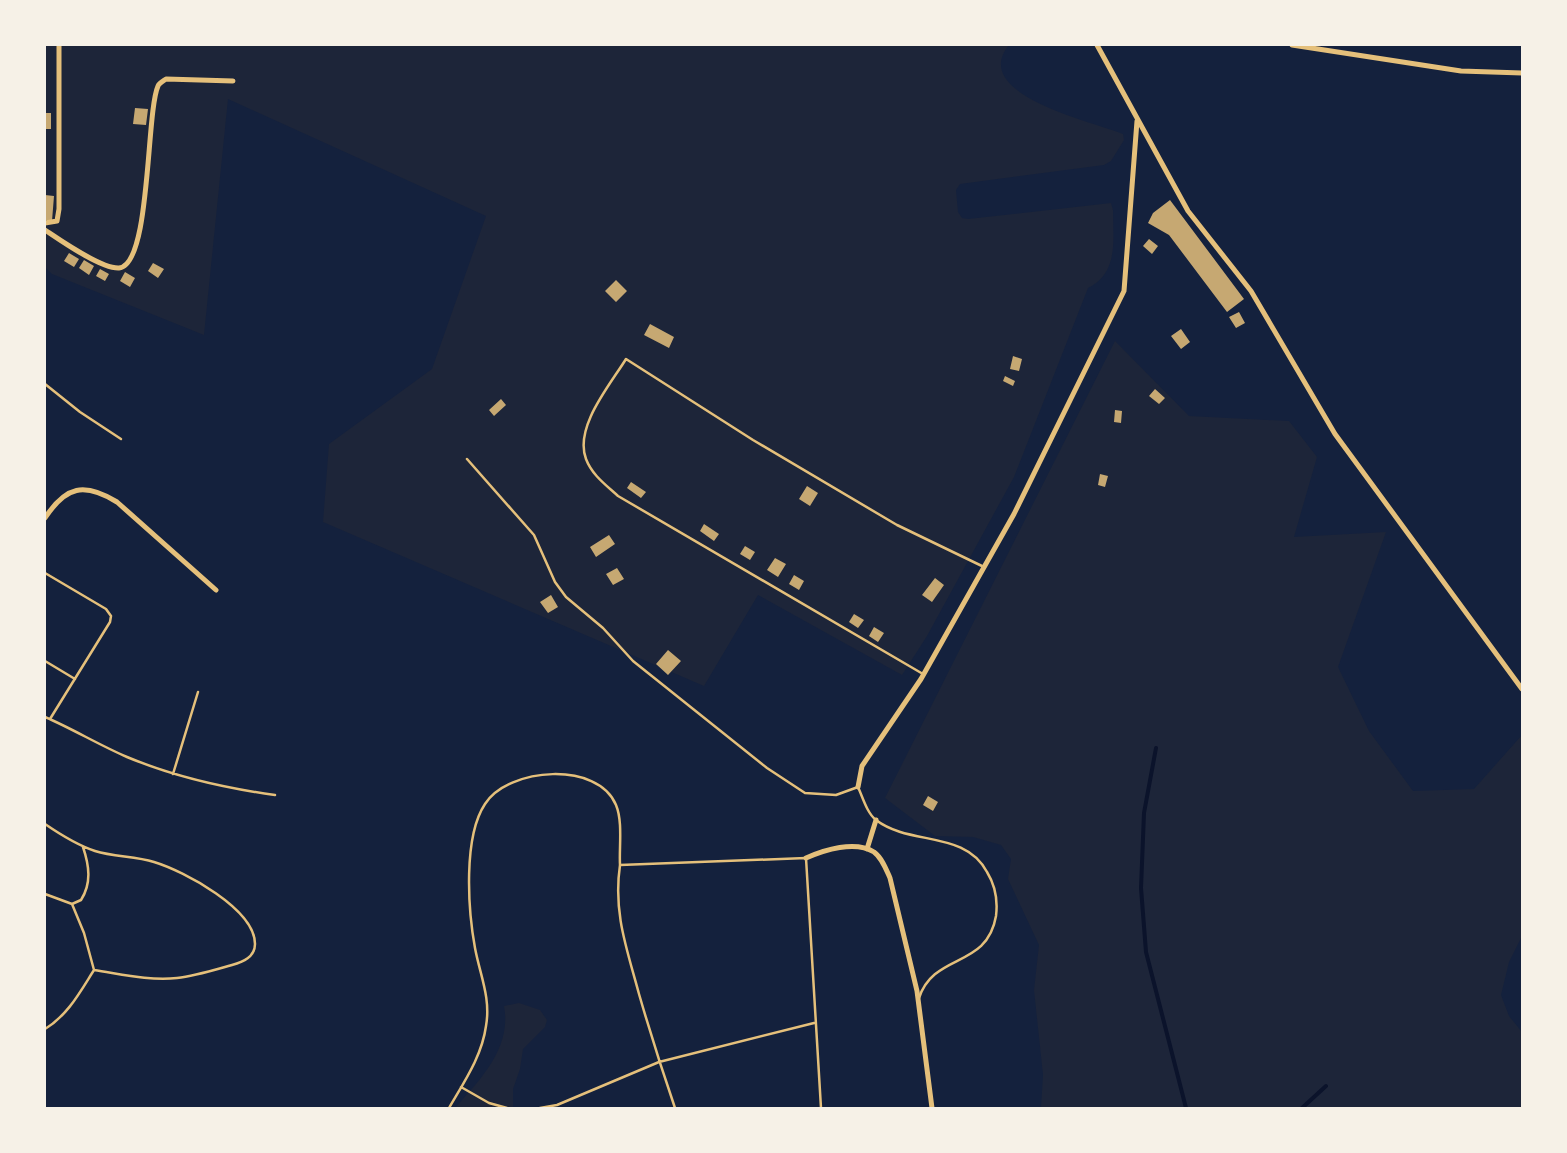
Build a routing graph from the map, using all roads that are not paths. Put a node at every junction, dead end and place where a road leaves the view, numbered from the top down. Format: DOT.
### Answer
graph roads {
  1 [pos="58,45"];
  2 [pos="1097,45"];
  3 [pos="1292,45"];
  4 [pos="1522,73"];
  5 [pos="232,81"];
  6 [pos="1137,120"];
  7 [pos="45,223"];
  8 [pos="45,230"];
  9 [pos="467,459"];
  10 [pos="45,518"];
  11 [pos="984,567"];
  12 [pos="45,573"];
  13 [pos="216,590"];
  14 [pos="45,661"];
  15 [pos="924,674"];
  16 [pos="75,679"];
  17 [pos="1522,688"];
  18 [pos="198,692"];
  19 [pos="45,717"];
  20 [pos="50,719"];
  21 [pos="173,774"];
  22 [pos="858,787"];
  23 [pos="275,795"];
  24 [pos="876,820"];
  25 [pos="45,824"];
  26 [pos="83,847"];
  27 [pos="867,849"];
  28 [pos="806,858"];
  29 [pos="620,865"];
  30 [pos="45,894"];
  31 [pos="72,904"];
  32 [pos="94,970"];
  33 [pos="918,1002"];
  34 [pos="814,1023"];
  35 [pos="45,1029"];
  36 [pos="659,1062"];
  37 [pos="461,1087"];
  38 [pos="449,1108"];
  39 [pos="506,1108"];
  40 [pos="540,1108"];
  41 [pos="675,1108"];
  42 [pos="821,1108"];
  43 [pos="932,1108"];
  1 -- 7 [label="street"];
  2 -- 6 [label="street"];
  3 -- 4 [label="street"];
  5 -- 8 [label="street"];
  6 -- 11 [label="street"];
  6 -- 17 [label="street"];
  9 -- 22 [label="lane"];
  10 -- 13 [label="street"];
  11 -- 15 [label="street"];
  11 -- 15 [label="lane"];
  12 -- 16 [label="lane"];
  14 -- 16 [label="lane"];
  15 -- 22 [label="street"];
  16 -- 20 [label="lane"];
  18 -- 21 [label="lane"];
  19 -- 20 [label="lane"];
  20 -- 21 [label="lane"];
  21 -- 23 [label="lane"];
  22 -- 24 [label="lane"];
  24 -- 27 [label="street"];
  24 -- 33 [label="lane"];
  25 -- 26 [label="lane"];
  26 -- 31 [label="lane"];
  26 -- 32 [label="lane"];
  27 -- 28 [label="street"];
  27 -- 33 [label="street"];
  28 -- 29 [label="lane"];
  28 -- 34 [label="lane"];
  29 -- 36 [label="lane"];
  29 -- 37 [label="lane"];
  30 -- 31 [label="lane"];
  31 -- 32 [label="lane"];
  32 -- 35 [label="lane"];
  33 -- 43 [label="street"];
  34 -- 36 [label="lane"];
  34 -- 42 [label="lane"];
  36 -- 40 [label="lane"];
  36 -- 41 [label="lane"];
  37 -- 38 [label="lane"];
  37 -- 39 [label="lane"];
}
